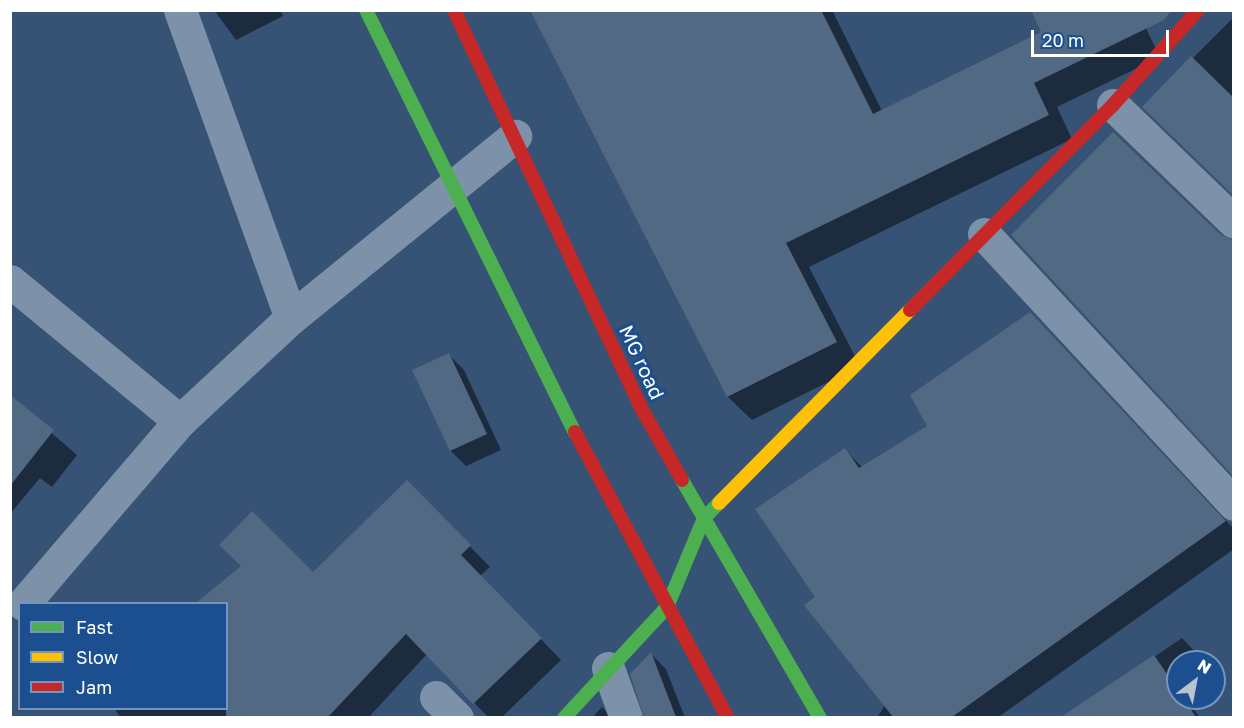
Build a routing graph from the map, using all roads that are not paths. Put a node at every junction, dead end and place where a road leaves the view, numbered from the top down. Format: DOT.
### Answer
graph roads {
  1 [pos="180,10"];
  2 [pos="366,10"];
  3 [pos="454,10"];
  4 [pos="1198,10"];
  5 [pos="1113,105"];
  6 [pos="515,136"];
  7 [pos="451,186"];
  8 [pos="1233,222"];
  9 [pos="984,234"];
  10 [pos="10,282"];
  11 [pos="291,318"];
  12 [pos="180,421"];
  13 [pos="1233,504"];
  14 [pos="704,518"];
  15 [pos="24,602"];
  16 [pos="667,607"];
  17 [pos="608,668"];
  18 [pos="564,717"];
  19 [pos="626,717"];
  20 [pos="728,717"];
  21 [pos="820,717"];
  1 -- 11 [label="street"];
  2 -- 7 [label="main road"];
  3 -- 6 [label="main road, MG road"];
  4 -- 5 [label="main road"];
  5 -- 8 [label="street"];
  5 -- 9 [label="main road"];
  6 -- 7 [label="street"];
  6 -- 14 [label="main road, MG road"];
  7 -- 11 [label="street"];
  7 -- 16 [label="main road"];
  9 -- 13 [label="street"];
  9 -- 14 [label="main road"];
  10 -- 12 [label="street"];
  11 -- 12 [label="street"];
  12 -- 15 [label="street"];
  14 -- 16 [label="main road"];
  14 -- 21 [label="main road, MG road"];
  16 -- 17 [label="main road"];
  16 -- 20 [label="main road"];
  17 -- 18 [label="main road"];
  17 -- 19 [label="street"];
}
